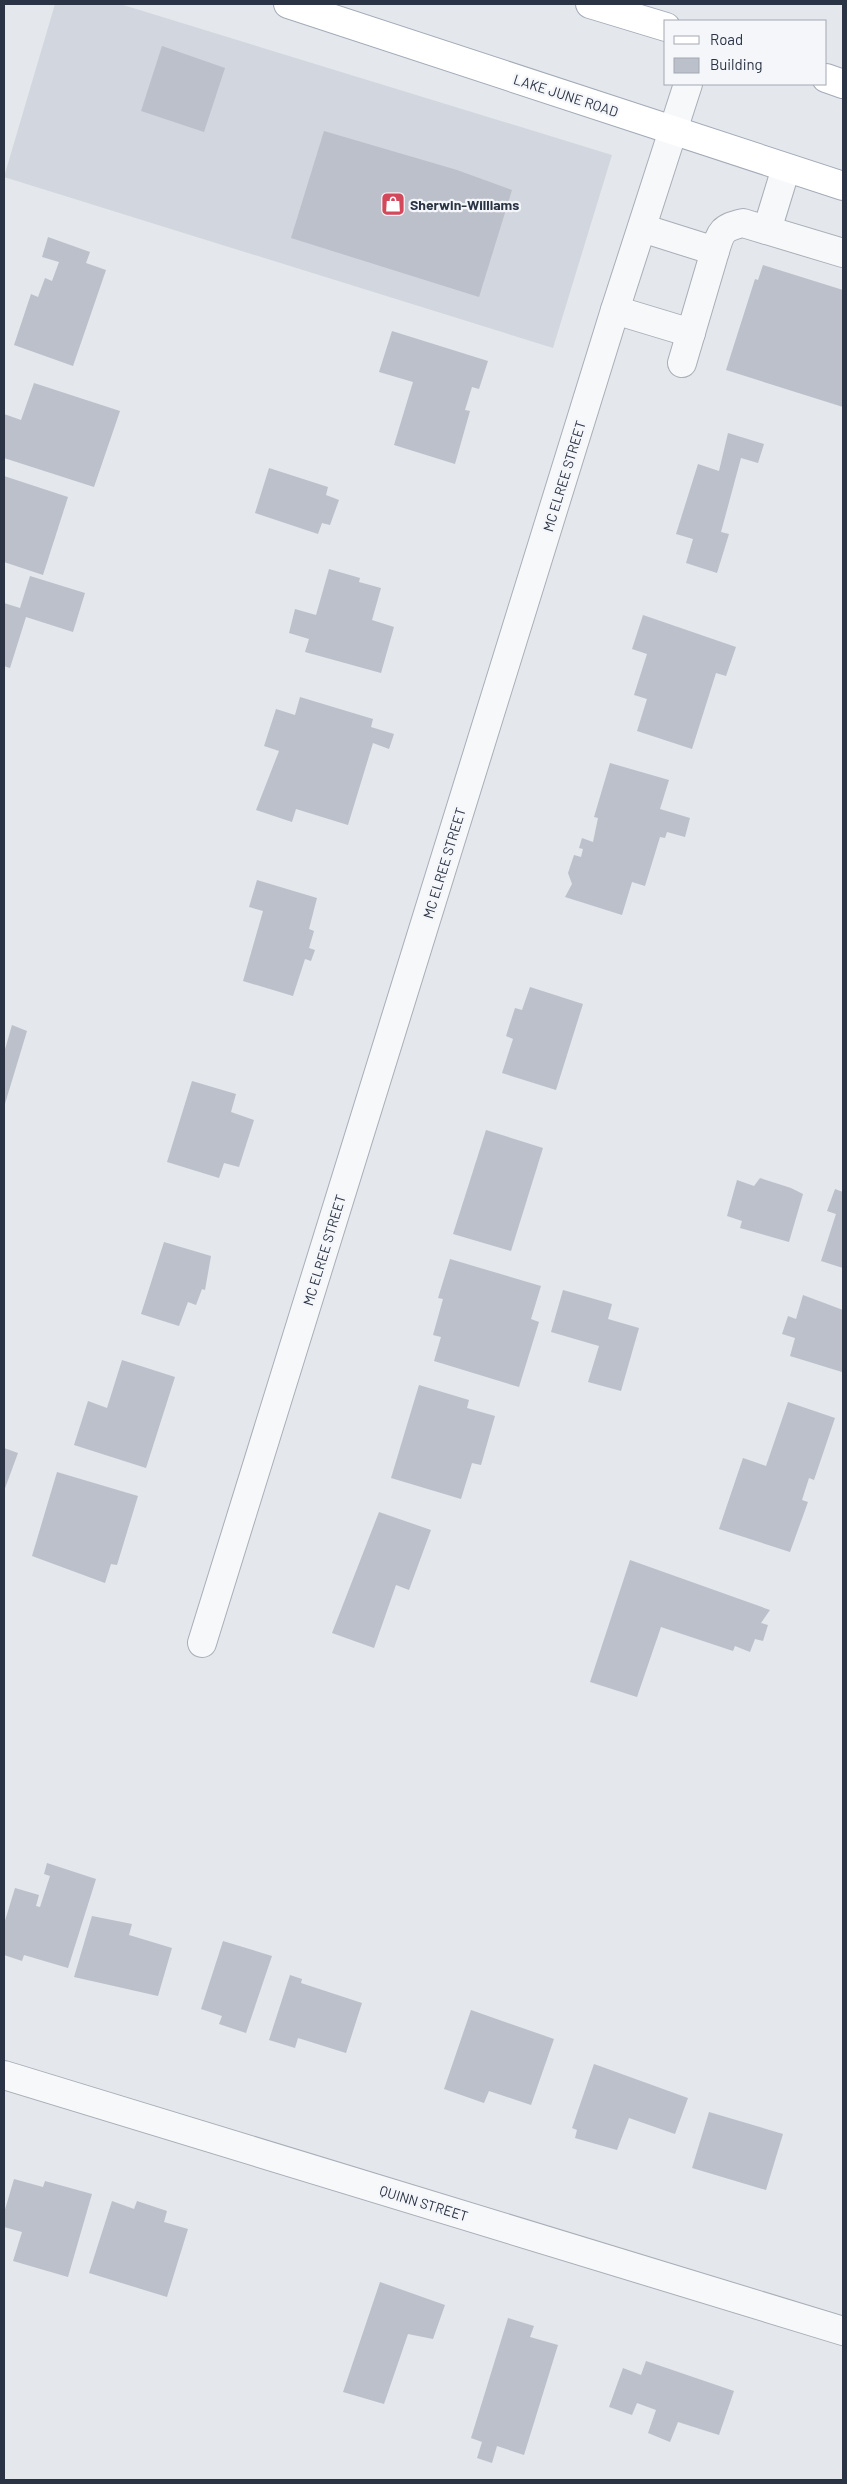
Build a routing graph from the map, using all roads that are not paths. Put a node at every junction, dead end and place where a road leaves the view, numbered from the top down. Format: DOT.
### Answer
graph roads {
  1 [pos="288,4"];
  2 [pos="590,4"];
  3 [pos="664,26"];
  4 [pos="827,78"];
  5 [pos="843,84"];
  6 [pos="688,85"];
  7 [pos="673,130"];
  8 [pos="786,168"];
  9 [pos="843,186"];
  10 [pos="642,228"];
  11 [pos="767,230"];
  12 [pos="715,251"];
  13 [pos="843,253"];
  14 [pos="615,310"];
  15 [pos="691,333"];
  16 [pos="682,363"];
  17 [pos="202,1643"];
  18 [pos="4,2075"];
  19 [pos="843,2331"];
  1 -- 7 [label="main road, LAKE JUNE ROAD"];
  2 -- 3 [label="main road"];
  4 -- 5 [label="main road"];
  6 -- 7 [label="street, MC ELREE STREET"];
  7 -- 8 [label="main road, LAKE JUNE ROAD"];
  7 -- 10 [label="street, MC ELREE STREET"];
  8 -- 9 [label="main road, LAKE JUNE ROAD"];
  8 -- 11 [label="street"];
  10 -- 12 [label="street"];
  10 -- 14 [label="street, MC ELREE STREET"];
  11 -- 12 [label="street"];
  11 -- 13 [label="street"];
  12 -- 15 [label="street"];
  14 -- 15 [label="street"];
  14 -- 17 [label="street, MC ELREE STREET"];
  15 -- 16 [label="street"];
  18 -- 19 [label="street, QUINN STREET"];
}
